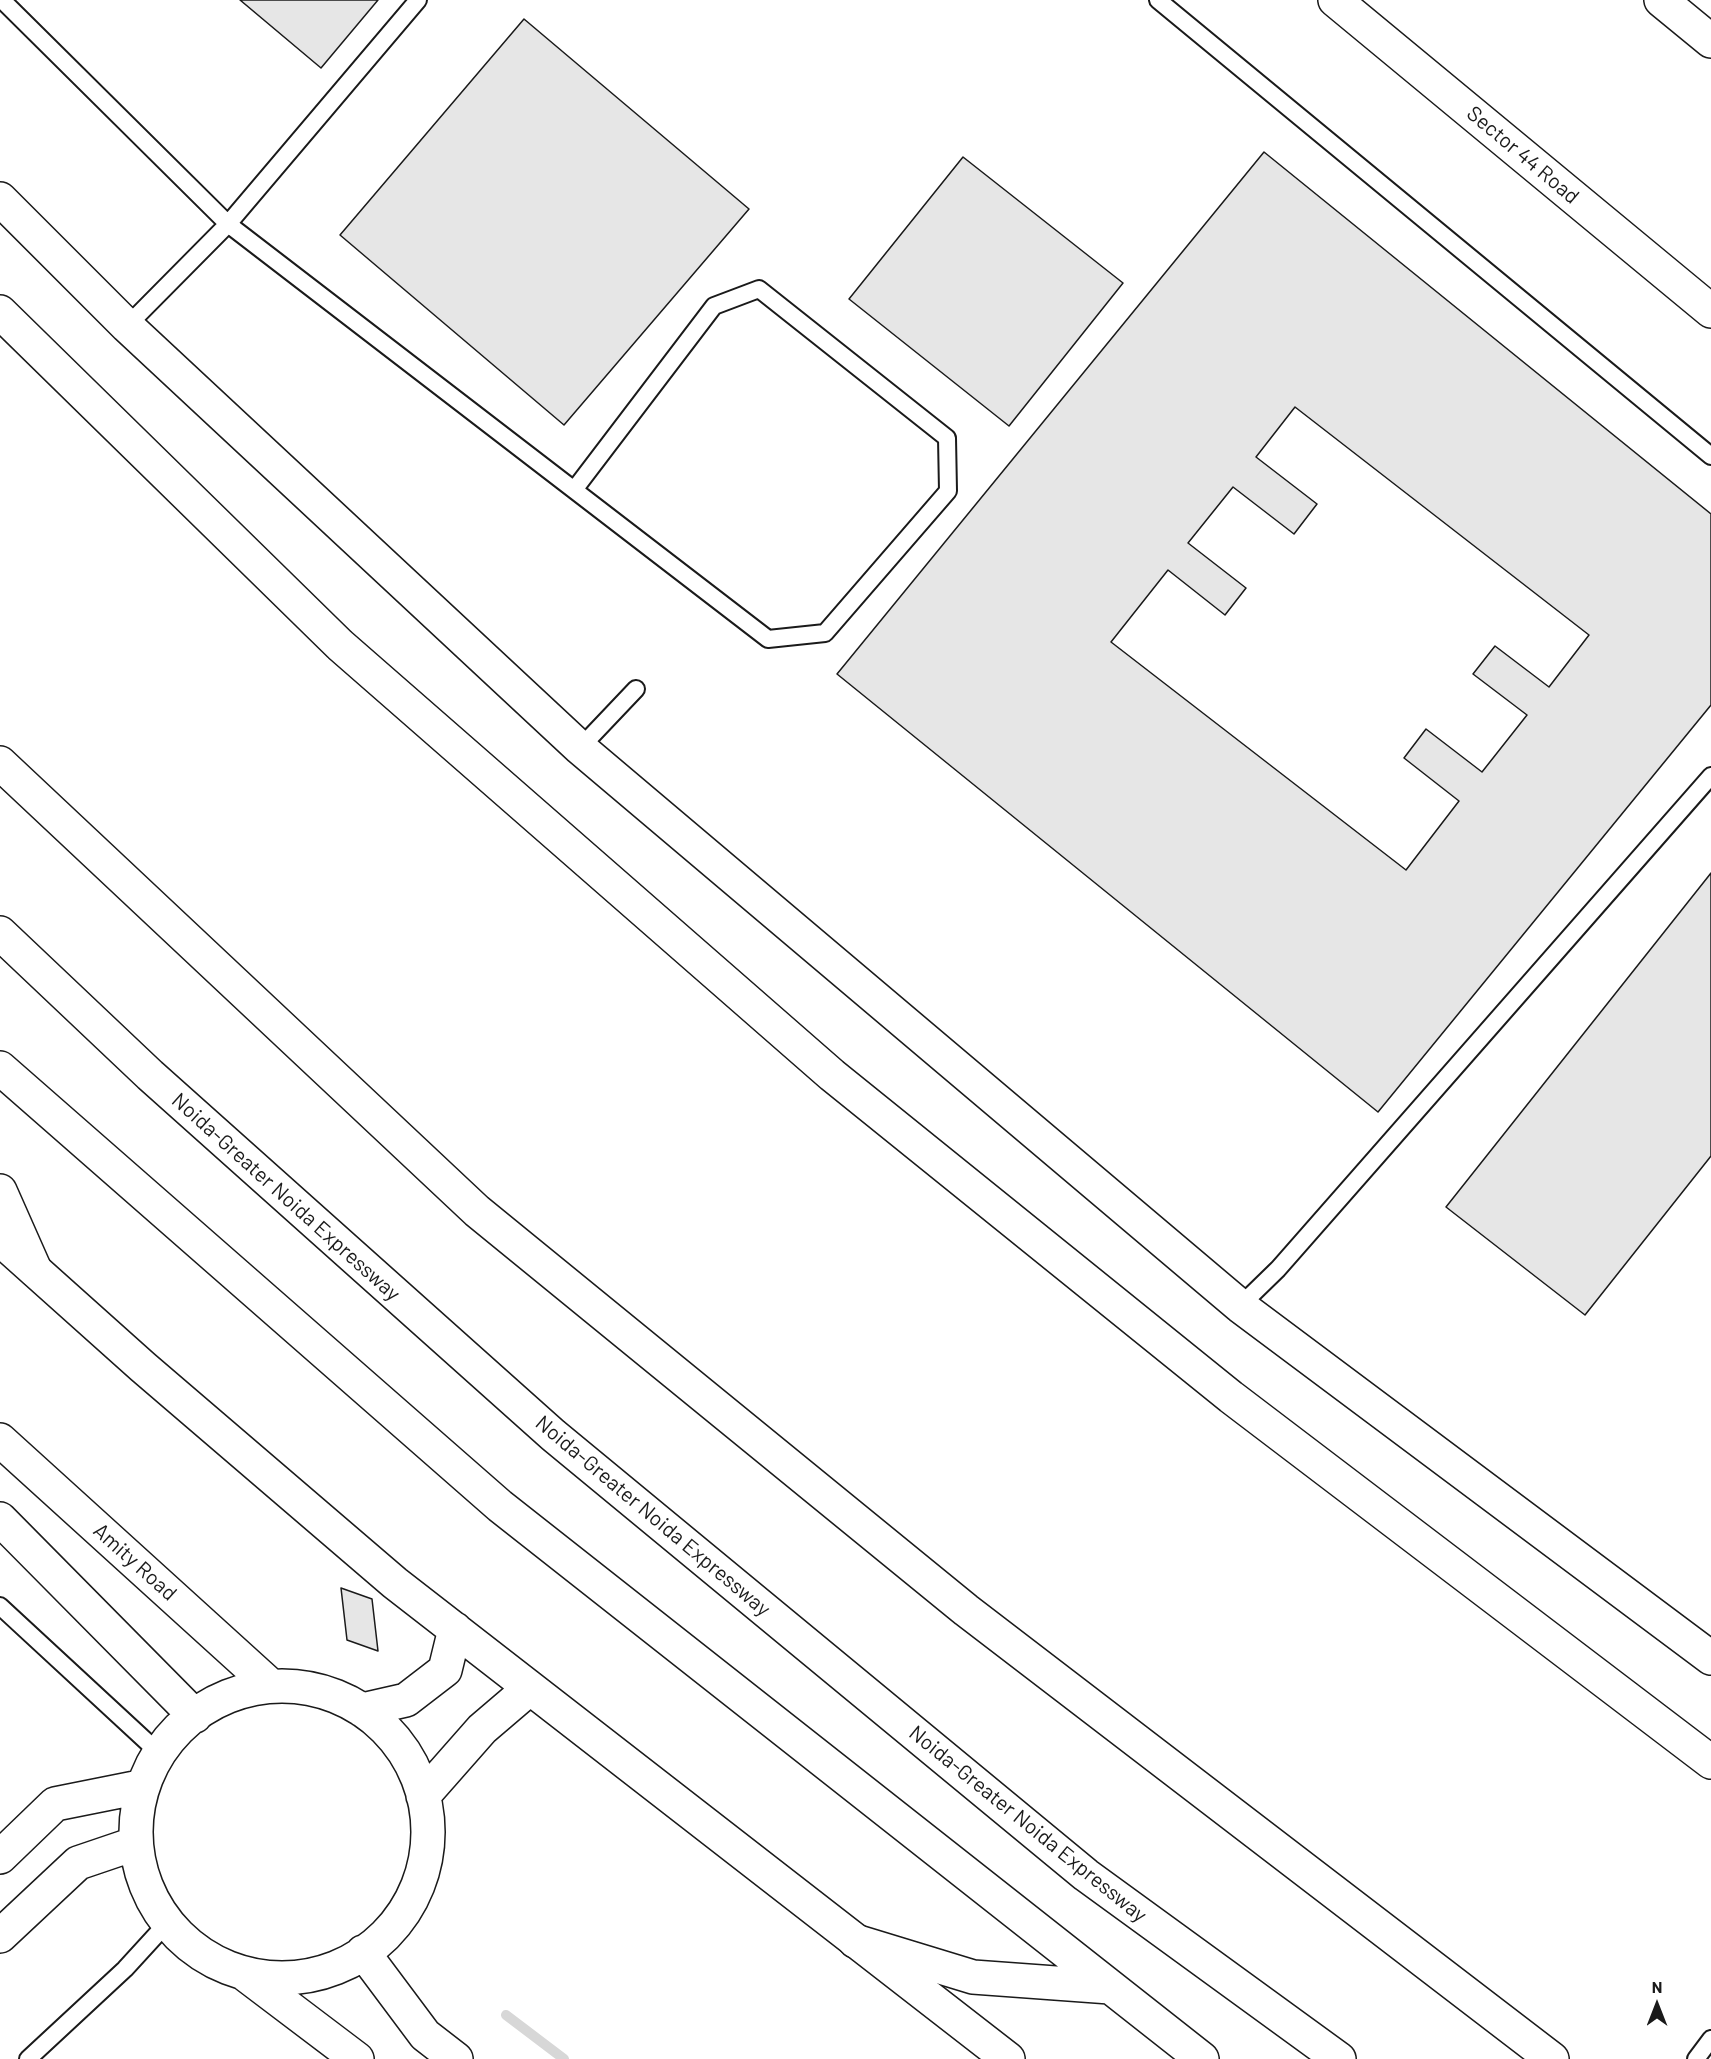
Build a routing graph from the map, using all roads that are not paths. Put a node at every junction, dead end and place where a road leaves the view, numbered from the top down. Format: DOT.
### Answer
graph roads {
  1 [pos="2,0"];
  2 [pos="418,0"];
  3 [pos="1158,0"];
  4 [pos="1335,0"];
  5 [pos="1668,2"];
  6 [pos="1711,41"];
  7 [pos="0,199"];
  8 [pos="228,224"];
  9 [pos="1711,311"];
  10 [pos="0,312"];
  11 [pos="127,326"];
  12 [pos="1711,456"];
  13 [pos="574,490"];
  14 [pos="636,689"];
  15 [pos="580,748"];
  16 [pos="0,763"];
  17 [pos="1711,776"];
  18 [pos="0,933"];
  19 [pos="0,1068"];
  20 [pos="0,1191"];
  21 [pos="0,1239"];
  22 [pos="35,1270"];
  23 [pos="1240,1306"];
  24 [pos="0,1440"];
  25 [pos="0,1519"];
  26 [pos="0,1606"];
  27 [pos="455,1629"];
  28 [pos="1711,1658"];
  29 [pos="270,1685"];
  30 [pos="530,1688"];
  31 [pos="362,1710"];
  32 [pos="195,1716"];
  33 [pos="159,1753"];
  34 [pos="1711,1762"];
  35 [pos="140,1787"];
  36 [pos="423,1796"];
  37 [pos="134,1844"];
  38 [pos="0,1857"];
  39 [pos="168,1922"];
  40 [pos="0,1936"];
  41 [pos="855,1941"];
  42 [pos="363,1952"];
  43 [pos="246,1975"];
  44 [pos="1110,1987"];
  45 [pos="1711,2039"];
  46 [pos="28,2059"];
  47 [pos="357,2059"];
  48 [pos="456,2059"];
  49 [pos="1008,2059"];
  50 [pos="1202,2059"];
  51 [pos="1339,2059"];
  52 [pos="1552,2059"];
  53 [pos="1696,2059"];
  1 -- 8 [label="lane"];
  2 -- 8 [label="lane"];
  3 -- 12 [label="lane"];
  4 -- 9 [label="main road, Sector 44 Road"];
  5 -- 6 [label="main road"];
  7 -- 11 [label="main road"];
  8 -- 11 [label="lane"];
  8 -- 13 [label="lane"];
  10 -- 34 [label="main road"];
  11 -- 15 [label="main road"];
  13 -- 13 [label="lane"];
  14 -- 15 [label="lane"];
  15 -- 23 [label="main road"];
  16 -- 52 [label="main road"];
  17 -- 23 [label="lane"];
  18 -- 51 [label="main road, Noida-Greater Noida Expressway"];
  19 -- 44 [label="main road"];
  20 -- 22 [label="main road"];
  21 -- 22 [label="main road"];
  22 -- 27 [label="main road"];
  23 -- 28 [label="main road"];
  24 -- 29 [label="main road, Amity Road"];
  25 -- 32 [label="main road"];
  26 -- 33 [label="lane"];
  27 -- 30 [label="main road"];
  27 -- 31 [label="main road"];
  29 -- 31 [label="main road"];
  29 -- 32 [label="main road"];
  30 -- 36 [label="main road"];
  30 -- 41 [label="main road"];
  31 -- 36 [label="main road"];
  32 -- 33 [label="main road"];
  33 -- 35 [label="main road"];
  35 -- 37 [label="main road"];
  35 -- 38 [label="main road"];
  36 -- 42 [label="main road"];
  37 -- 39 [label="main road"];
  37 -- 40 [label="main road"];
  39 -- 43 [label="main road"];
  39 -- 46 [label="lane"];
  41 -- 44 [label="main road"];
  41 -- 49 [label="main road"];
  42 -- 43 [label="main road"];
  42 -- 48 [label="main road"];
  43 -- 47 [label="main road"];
  44 -- 50 [label="main road"];
  45 -- 53 [label="lane"];
}
